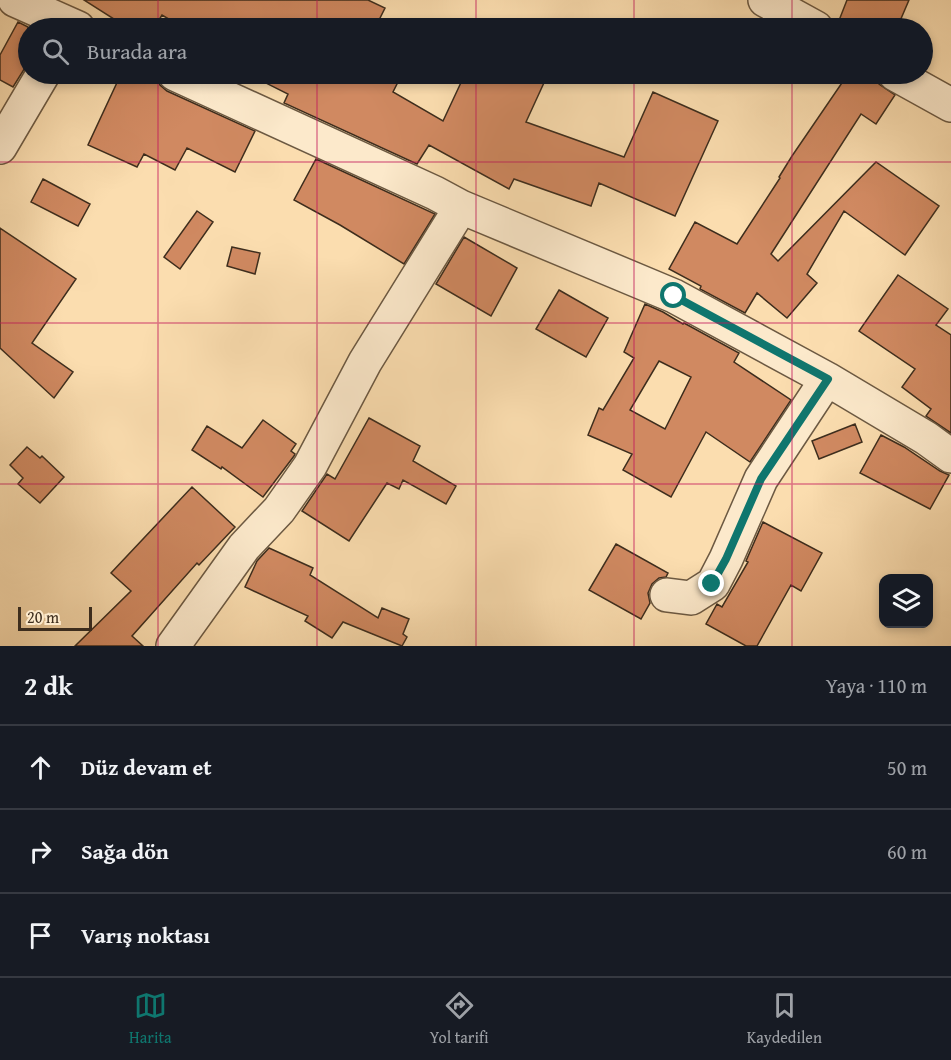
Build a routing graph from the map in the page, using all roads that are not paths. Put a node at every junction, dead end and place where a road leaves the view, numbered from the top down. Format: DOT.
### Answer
graph roads {
  1 [pos="15,0"];
  2 [pos="765,0"];
  3 [pos="51,18"];
  4 [pos="798,18"];
  5 [pos="37,84"];
  6 [pos="196,84"];
  7 [pos="913,84"];
  8 [pos="951,105"];
  9 [pos="0,147"];
  10 [pos="461,207"];
  11 [pos="828,379"];
  12 [pos="951,456"];
  13 [pos="667,596"];
  14 [pos="173,646"];
  1 -- 3 [label="street"];
  2 -- 4 [label="street"];
  5 -- 9 [label="street"];
  6 -- 10 [label="street"];
  7 -- 8 [label="street"];
  10 -- 11 [label="street"];
  10 -- 14 [label="street"];
  11 -- 12 [label="street"];
  11 -- 13 [label="street"];
}
